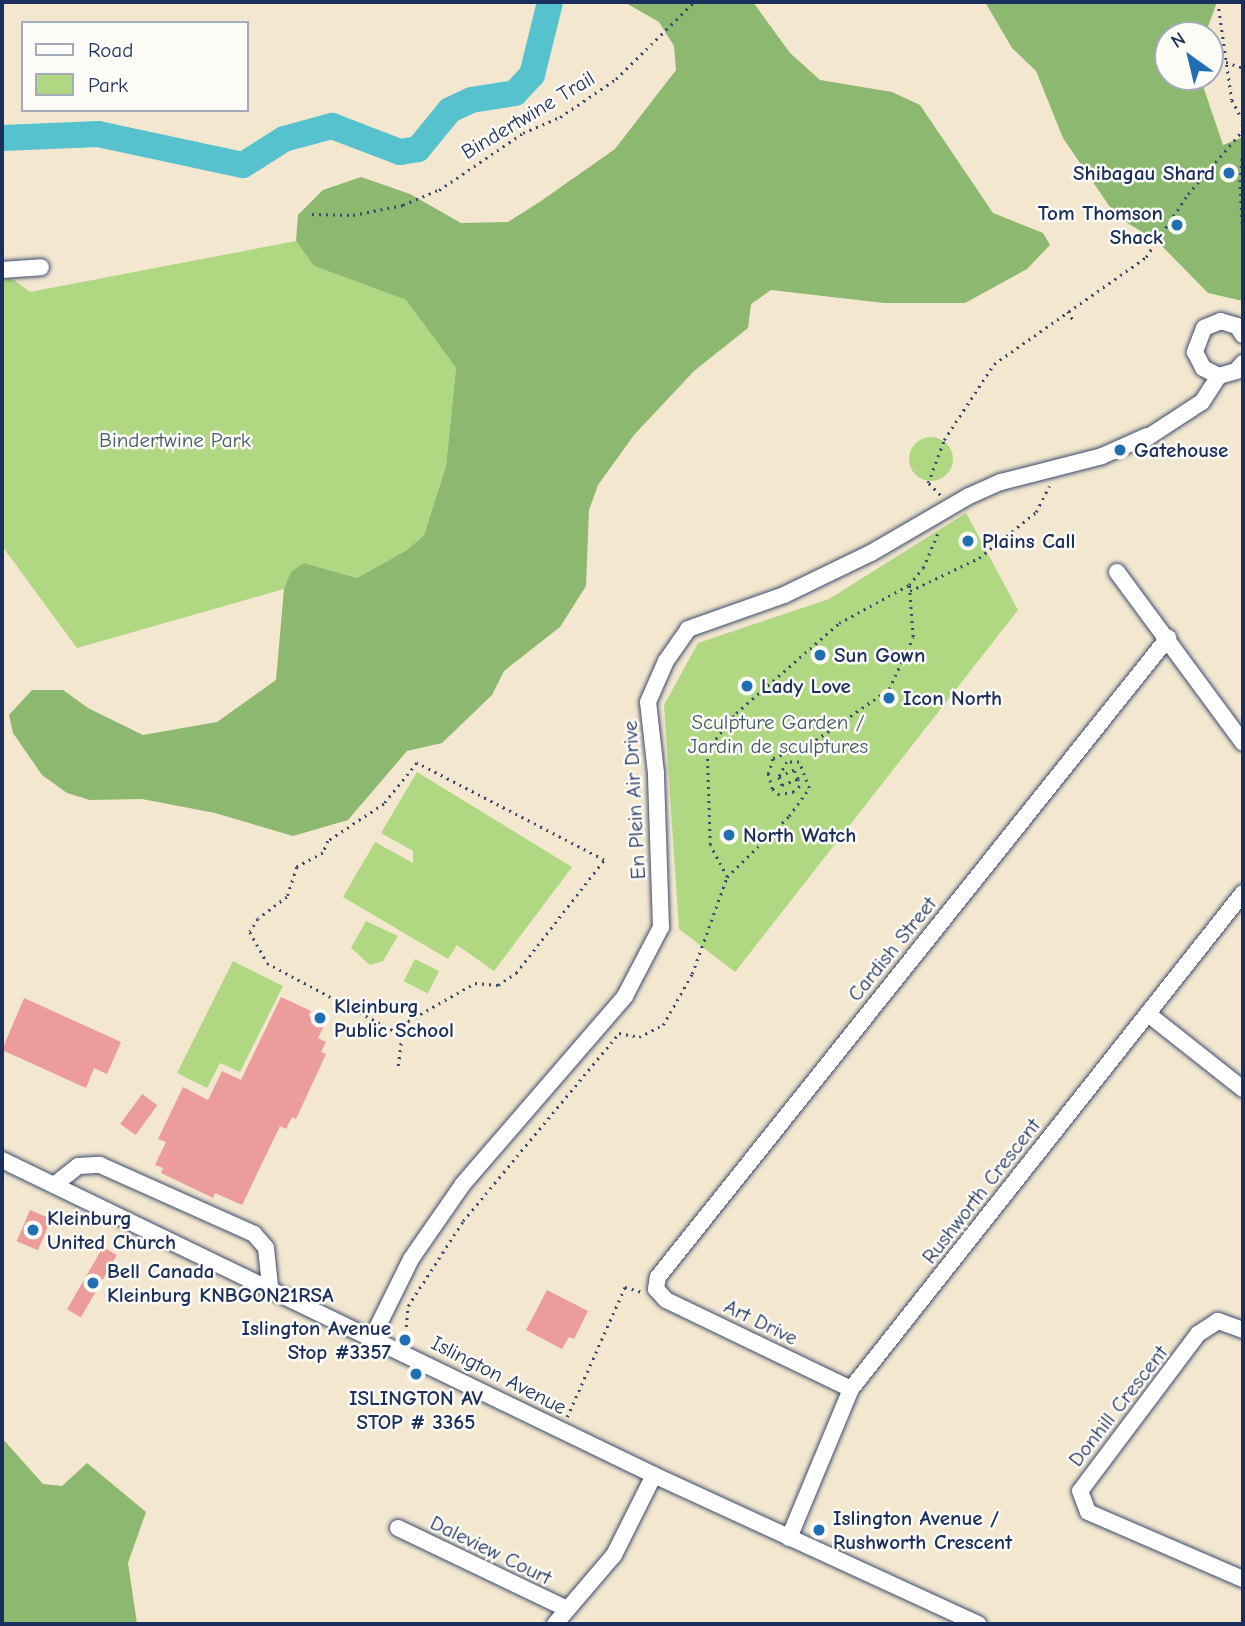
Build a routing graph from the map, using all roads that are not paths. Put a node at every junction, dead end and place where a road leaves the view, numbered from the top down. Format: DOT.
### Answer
graph roads {
  1 [pos="41,267"];
  2 [pos="2,270"];
  3 [pos="1243,335"];
  4 [pos="1243,363"];
  5 [pos="1219,376"];
  6 [pos="1117,572"];
  7 [pos="1168,638"];
  8 [pos="1243,743"];
  9 [pos="1243,893"];
  10 [pos="1148,1014"];
  11 [pos="1243,1089"];
  12 [pos="2,1160"];
  13 [pos="54,1185"];
  14 [pos="270,1287"];
  15 [pos="656,1289"];
  16 [pos="1243,1330"];
  17 [pos="373,1336"];
  18 [pos="851,1389"];
  19 [pos="654,1475"];
  20 [pos="398,1528"];
  21 [pos="789,1538"];
  22 [pos="1243,1579"];
  23 [pos="567,1609"];
  24 [pos="555,1624"];
  25 [pos="978,1624"];
  1 -- 2 [label="street"];
  3 -- 5 [label="street"];
  4 -- 5 [label="street"];
  5 -- 17 [label="street, En Plein Air Drive"];
  6 -- 7 [label="street"];
  7 -- 8 [label="street"];
  7 -- 15 [label="street, Cardish Street"];
  9 -- 10 [label="street, Rushworth Crescent"];
  10 -- 11 [label="street"];
  10 -- 18 [label="street, Rushworth Crescent"];
  12 -- 13 [label="street, Islington Avenue"];
  13 -- 14 [label="street, Islington Avenue"];
  13 -- 14 [label="street"];
  14 -- 17 [label="street, Islington Avenue"];
  15 -- 18 [label="street, Art Drive"];
  16 -- 22 [label="street, Donhill Crescent"];
  17 -- 19 [label="street, Islington Avenue"];
  18 -- 21 [label="street, Rushworth Crescent"];
  19 -- 21 [label="street, Islington Avenue"];
  19 -- 23 [label="street"];
  20 -- 23 [label="street, Daleview Court"];
  21 -- 25 [label="street, Islington Avenue"];
  23 -- 24 [label="street"];
}
